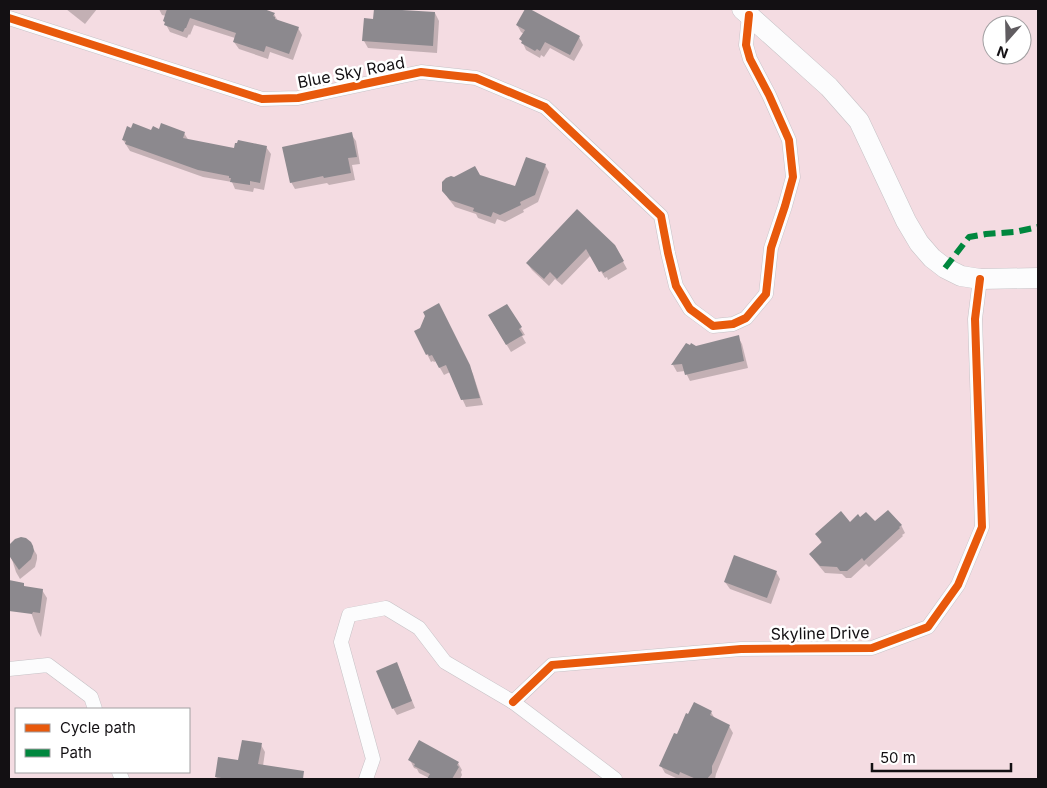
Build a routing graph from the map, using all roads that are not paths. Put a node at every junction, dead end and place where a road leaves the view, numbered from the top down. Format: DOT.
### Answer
graph roads {
  1 [pos="746,12"];
  2 [pos="9,18"];
  3 [pos="1038,278"];
  4 [pos="980,279"];
  5 [pos="9,668"];
  6 [pos="512,702"];
  7 [pos="95,708"];
  8 [pos="366,779"];
  9 [pos="615,779"];
  1 -- 2 [label="street, Blue Sky Road"];
  1 -- 4 [label="street"];
  3 -- 4 [label="street"];
  4 -- 6 [label="street, Skyline Drive"];
  5 -- 7 [label="street"];
  6 -- 8 [label="street"];
  6 -- 9 [label="street"];
}
